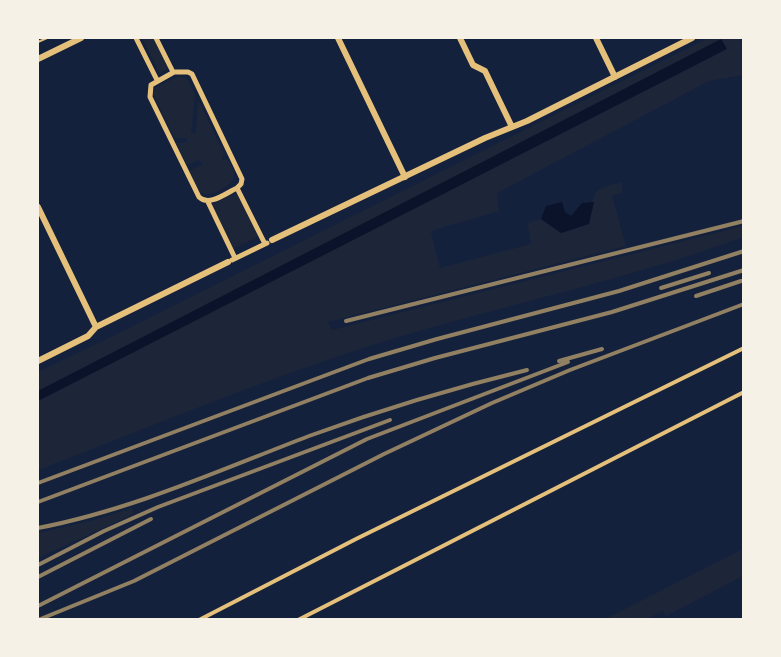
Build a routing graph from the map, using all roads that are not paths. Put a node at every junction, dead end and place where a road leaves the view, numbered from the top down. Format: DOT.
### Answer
graph roads {
  1 [pos="81,38"];
  2 [pos="136,38"];
  3 [pos="156,38"];
  4 [pos="338,38"];
  5 [pos="460,38"];
  6 [pos="596,38"];
  7 [pos="692,38"];
  8 [pos="38,59"];
  9 [pos="173,72"];
  10 [pos="615,78"];
  11 [pos="157,80"];
  12 [pos="512,127"];
  13 [pos="405,177"];
  14 [pos="237,188"];
  15 [pos="208,202"];
  16 [pos="38,207"];
  17 [pos="268,242"];
  18 [pos="235,258"];
  19 [pos="228,262"];
  20 [pos="96,327"];
  21 [pos="744,348"];
  22 [pos="38,361"];
  23 [pos="744,392"];
  24 [pos="199,620"];
  25 [pos="298,620"];
  1 -- 8 [label="street"];
  2 -- 11 [label="street"];
  3 -- 9 [label="street"];
  4 -- 13 [label="street"];
  5 -- 12 [label="street"];
  6 -- 10 [label="street"];
  7 -- 10 [label="street"];
  9 -- 11 [label="street"];
  9 -- 14 [label="street"];
  10 -- 12 [label="street"];
  11 -- 15 [label="street"];
  12 -- 13 [label="street"];
  13 -- 17 [label="street"];
  14 -- 15 [label="street"];
  14 -- 17 [label="street"];
  15 -- 18 [label="street"];
  16 -- 20 [label="street"];
  17 -- 18 [label="street"];
  18 -- 19 [label="street"];
  19 -- 20 [label="street"];
  20 -- 22 [label="street"];
  21 -- 24 [label="lane"];
  23 -- 25 [label="lane"];
}
